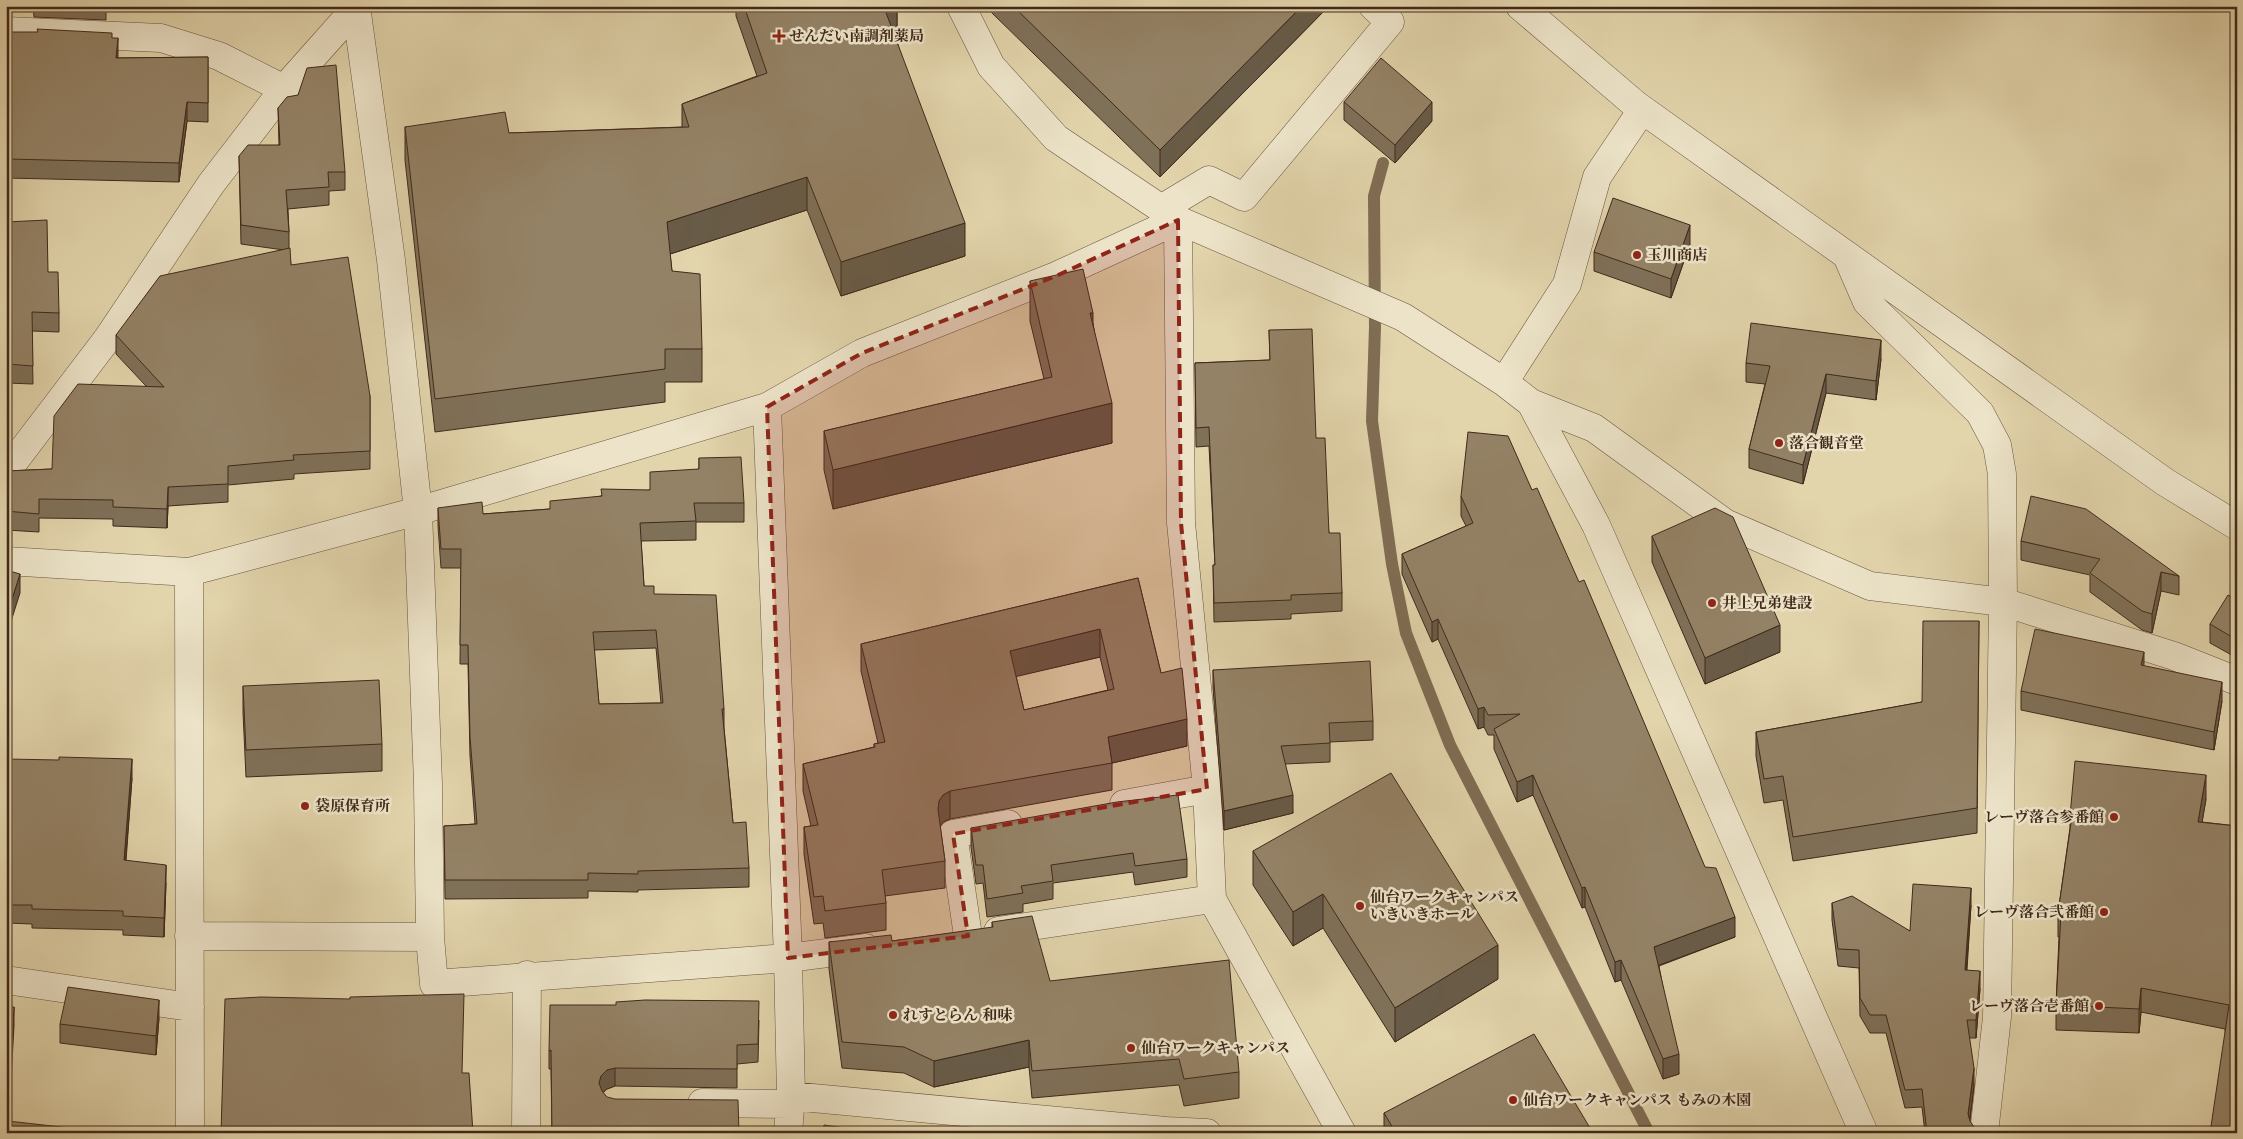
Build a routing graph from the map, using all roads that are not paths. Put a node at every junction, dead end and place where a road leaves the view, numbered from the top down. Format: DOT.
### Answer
graph roads {
  1 [pos="961,6"];
  2 [pos="1373,6"];
  3 [pos="1520,6"];
  4 [pos="356,7"];
  5 [pos="6,31"];
  6 [pos="284,89"];
  7 [pos="1642,110"];
  8 [pos="1170,214"];
  9 [pos="1847,256"];
  10 [pos="1504,382"];
  11 [pos="1531,403"];
  12 [pos="767,407"];
  13 [pos="6,472"];
  14 [pos="418,511"];
  15 [pos="2237,526"];
  16 [pos="6,562"];
  17 [pos="189,572"];
  18 [pos="2003,602"];
  19 [pos="2237,680"];
  20 [pos="1207,789"];
  21 [pos="1099,808"];
  22 [pos="1031,820"];
  23 [pos="1212,899"];
  24 [pos="189,936"];
  25 [pos="968,936"];
  26 [pos="430,937"];
  27 [pos="939,940"];
  28 [pos="892,945"];
  29 [pos="788,958"];
  30 [pos="526,976"];
  31 [pos="6,980"];
  32 [pos="190,1007"];
  33 [pos="791,1100"];
  34 [pos="674,1103"];
  35 [pos="190,1133"];
  36 [pos="526,1133"];
  37 [pos="788,1133"];
  38 [pos="1207,1133"];
  39 [pos="1342,1133"];
  40 [pos="1864,1133"];
  41 [pos="1984,1133"];
  1 -- 8 [label="street"];
  2 -- 8 [label="street"];
  3 -- 7 [label="street"];
  4 -- 6 [label="street"];
  4 -- 14 [label="street"];
  5 -- 6 [label="street"];
  6 -- 13 [label="street"];
  7 -- 9 [label="street"];
  7 -- 10 [label="street"];
  8 -- 10 [label="street"];
  8 -- 12 [label="street"];
  8 -- 20 [label="street"];
  9 -- 15 [label="street"];
  9 -- 18 [label="street"];
  10 -- 11 [label="street"];
  11 -- 18 [label="street"];
  11 -- 40 [label="street"];
  12 -- 14 [label="street"];
  12 -- 29 [label="street"];
  14 -- 17 [label="street"];
  14 -- 26 [label="street"];
  16 -- 17 [label="street"];
  17 -- 24 [label="street"];
  18 -- 19 [label="street"];
  18 -- 41 [label="street"];
  20 -- 21 [label="street"];
  20 -- 23 [label="street"];
  22 -- 25 [label="street"];
  23 -- 25 [label="street"];
  23 -- 39 [label="street"];
  24 -- 26 [label="street"];
  24 -- 32 [label="street"];
  25 -- 27 [label="street"];
  26 -- 30 [label="street"];
  28 -- 29 [label="street"];
  29 -- 30 [label="street"];
  29 -- 33 [label="street"];
  30 -- 36 [label="street"];
  31 -- 32 [label="street"];
  32 -- 35 [label="street"];
  33 -- 34 [label="street"];
  33 -- 37 [label="street"];
  33 -- 38 [label="street"];
}
